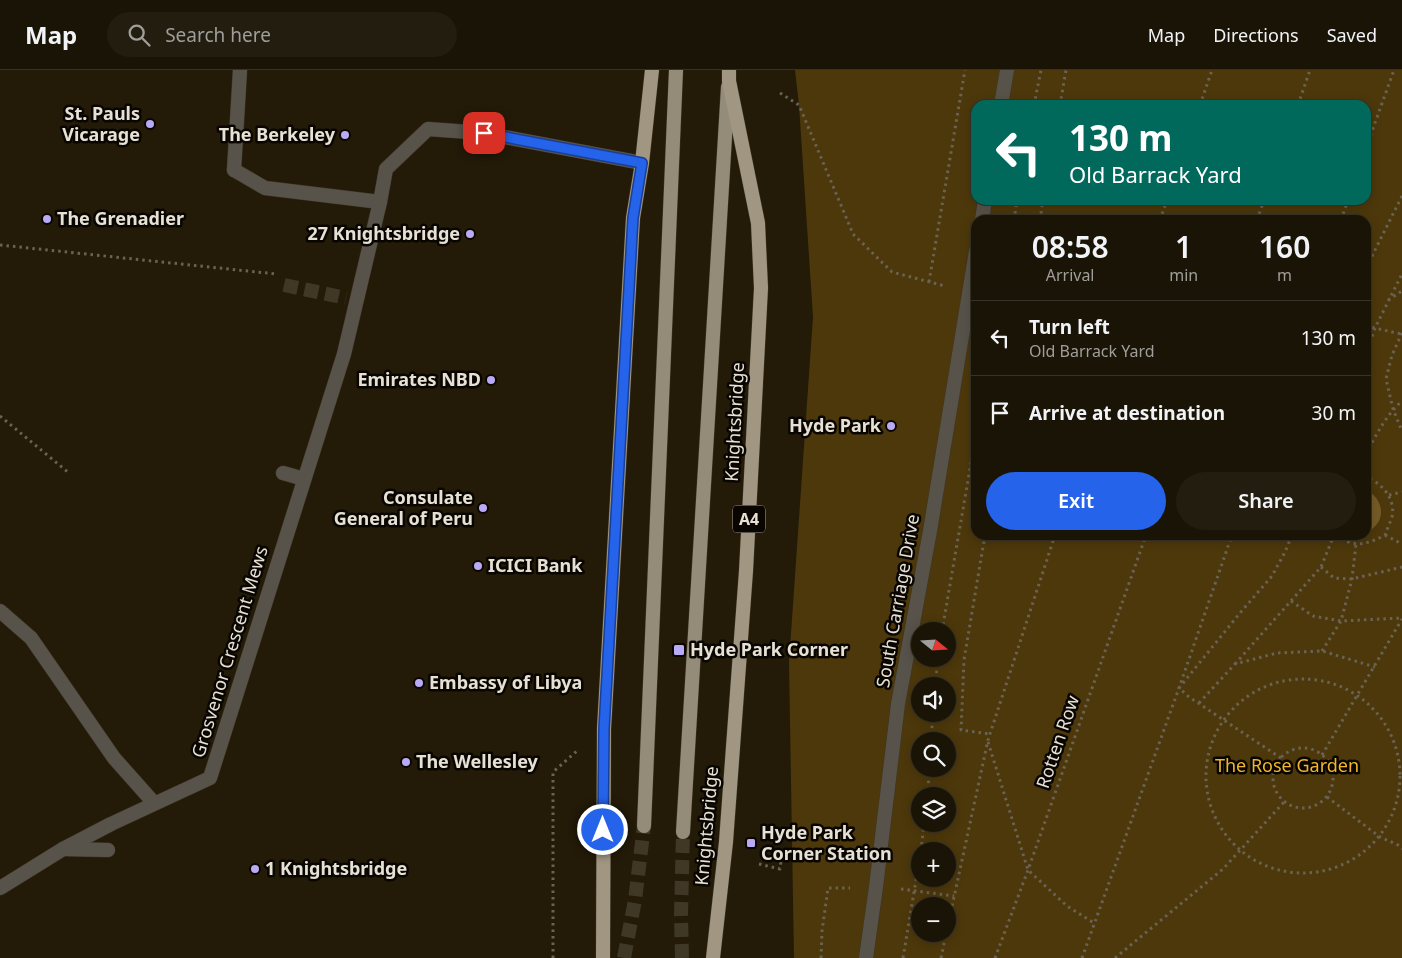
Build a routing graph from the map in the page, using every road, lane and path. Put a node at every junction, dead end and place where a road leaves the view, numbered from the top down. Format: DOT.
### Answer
graph roads {
  1 [pos="240,70"];
  2 [pos="652,70"];
  3 [pos="676,70"];
  4 [pos="965,70"];
  5 [pos="1008,70"];
  6 [pos="1041,70"];
  7 [pos="1066,70"];
  8 [pos="1212,70"];
  9 [pos="1310,70"];
  10 [pos="1394,70"];
  11 [pos="728,76"];
  12 [pos="780,92"];
  13 [pos="1003,100"];
  14 [pos="1035,100"];
  15 [pos="1061,100"];
  16 [pos="1202,100"];
  17 [pos="1300,100"];
  18 [pos="1371,134"];
  19 [pos="642,163"];
  20 [pos="1402,196"];
  21 [pos="380,202"];
  22 [pos="0,245"];
  23 [pos="1371,258"];
  24 [pos="276,274"];
  25 [pos="1402,274"];
  26 [pos="971,281"];
  27 [pos="929,282"];
  28 [pos="1402,291"];
  29 [pos="969,292"];
  30 [pos="1388,301"];
  31 [pos="1371,327"];
  32 [pos="1375,328"];
  33 [pos="1402,334"];
  34 [pos="1371,340"];
  35 [pos="1402,401"];
  36 [pos="1393,408"];
  37 [pos="0,416"];
  38 [pos="1402,431"];
  39 [pos="1371,444"];
  40 [pos="971,463"];
  41 [pos="69,473"];
  42 [pos="283,473"];
  43 [pos="304,479"];
  44 [pos="1371,479"];
  45 [pos="1402,492"];
  46 [pos="1389,495"];
  47 [pos="1385,535"];
  48 [pos="984,540"];
  49 [pos="1053,540"];
  50 [pos="1144,540"];
  51 [pos="1230,540"];
  52 [pos="1290,540"];
  53 [pos="1333,540"];
  54 [pos="1344,540"];
  55 [pos="1356,544"];
  56 [pos="1402,544"];
  57 [pos="1402,566"];
  58 [pos="1321,567"];
  59 [pos="1352,579"];
  60 [pos="1291,602"];
  61 [pos="0,611"];
  62 [pos="1402,618"];
  63 [pos="1341,621"];
  64 [pos="944,622"];
  65 [pos="1322,651"];
  66 [pos="1235,664"];
  67 [pos="1375,667"];
  68 [pos="1179,688"];
  69 [pos="1358,695"];
  70 [pos="1199,703"];
  71 [pos="1224,719"];
  72 [pos="604,729"];
  73 [pos="990,734"];
  74 [pos="988,740"];
  75 [pos="1322,755"];
  76 [pos="1281,758"];
  77 [pos="1327,797"];
  78 [pos="1284,802"];
  79 [pos="154,803"];
  80 [pos="644,826"];
  81 [pos="683,832"];
  82 [pos="1380,837"];
  83 [pos="63,849"];
  84 [pos="108,850"];
  85 [pos="1402,850"];
  86 [pos="1240,851"];
  87 [pos="782,852"];
  88 [pos="759,864"];
  89 [pos="1028,870"];
  90 [pos="916,887"];
  91 [pos="0,888"];
  92 [pos="838,889"];
  93 [pos="893,889"];
  94 [pos="915,891"];
  95 [pos="954,896"];
  96 [pos="1094,923"];
  97 [pos="944,942"];
  98 [pos="553,958"];
  99 [pos="603,958"];
  100 [pos="713,958"];
  101 [pos="821,958"];
  102 [pos="866,958"];
  103 [pos="903,958"];
  104 [pos="940,958"];
  105 [pos="995,958"];
  106 [pos="1082,958"];
  107 [pos="1115,958"];
  1 -- 21 [label="street"];
  2 -- 19 [label="highway"];
  3 -- 80 [label="main road"];
  4 -- 27 [label="path"];
  5 -- 13 [label="street"];
  6 -- 14 [label="path"];
  7 -- 15 [label="path"];
  8 -- 16 [label="path"];
  9 -- 17 [label="path"];
  10 -- 18 [label="path"];
  11 -- 81 [label="main road, A4"];
  11 -- 100 [label="highway, Knightsbridge / A4"];
  12 -- 27 [label="path"];
  19 -- 21 [label="street, Grosvenor Crescent Mews"];
  19 -- 72 [label="highway"];
  20 -- 23 [label="path"];
  21 -- 43 [label="street, Grosvenor Crescent Mews"];
  22 -- 24 [label="path"];
  25 -- 30 [label="path"];
  26 -- 29 [label="street, South Carriage Drive"];
  27 -- 29 [label="path"];
  28 -- 30 [label="path"];
  29 -- 102 [label="street, South Carriage Drive"];
  30 -- 32 [label="path"];
  31 -- 32 [label="path"];
  32 -- 33 [label="path"];
  32 -- 34 [label="path"];
  33 -- 36 [label="path"];
  35 -- 36 [label="path"];
  36 -- 38 [label="path"];
  36 -- 39 [label="path"];
  37 -- 41 [label="path"];
  40 -- 64 [label="path"];
  42 -- 43 [label="street"];
  43 -- 79 [label="street, Grosvenor Crescent Mews"];
  44 -- 46 [label="path"];
  45 -- 46 [label="path"];
  46 -- 47 [label="path"];
  47 -- 55 [label="path"];
  47 -- 56 [label="path"];
  48 -- 73 [label="path"];
  49 -- 73 [label="path"];
  50 -- 89 [label="path, Rotten Row"];
  51 -- 68 [label="path"];
  52 -- 68 [label="path"];
  53 -- 58 [label="path"];
  54 -- 55 [label="path"];
  55 -- 59 [label="path"];
  57 -- 59 [label="path"];
  58 -- 59 [label="path"];
  58 -- 60 [label="path"];
  59 -- 63 [label="path"];
  60 -- 63 [label="path"];
  60 -- 66 [label="path"];
  61 -- 79 [label="street"];
  62 -- 63 [label="path"];
  62 -- 67 [label="path"];
  63 -- 65 [label="path"];
  65 -- 66 [label="path"];
  65 -- 67 [label="path"];
  66 -- 70 [label="path"];
  67 -- 69 [label="path"];
  68 -- 70 [label="path"];
  68 -- 96 [label="path"];
  69 -- 71 [label="path"];
  69 -- 75 [label="path"];
  69 -- 82 [label="path"];
  70 -- 71 [label="path"];
  71 -- 76 [label="path"];
  71 -- 86 [label="path"];
  72 -- 98 [label="path"];
  72 -- 99 [label="highway"];
  73 -- 74 [label="path"];
  74 -- 89 [label="path"];
  74 -- 95 [label="path"];
  75 -- 76 [label="path"];
  75 -- 77 [label="path"];
  76 -- 78 [label="path"];
  77 -- 78 [label="path"];
  77 -- 82 [label="path"];
  78 -- 86 [label="path"];
  79 -- 83 [label="street, Grosvenor Crescent Mews"];
  82 -- 85 [label="path"];
  82 -- 86 [label="path"];
  83 -- 84 [label="street"];
  83 -- 91 [label="street, Grosvenor Crescent Mews"];
  86 -- 107 [label="path"];
  87 -- 88 [label="path"];
  89 -- 96 [label="path"];
  89 -- 105 [label="path, Rotten Row"];
  90 -- 94 [label="path"];
  92 -- 101 [label="path"];
  93 -- 94 [label="path"];
  94 -- 95 [label="path"];
  94 -- 103 [label="path"];
  96 -- 106 [label="path"];
  97 -- 104 [label="path"];
}
